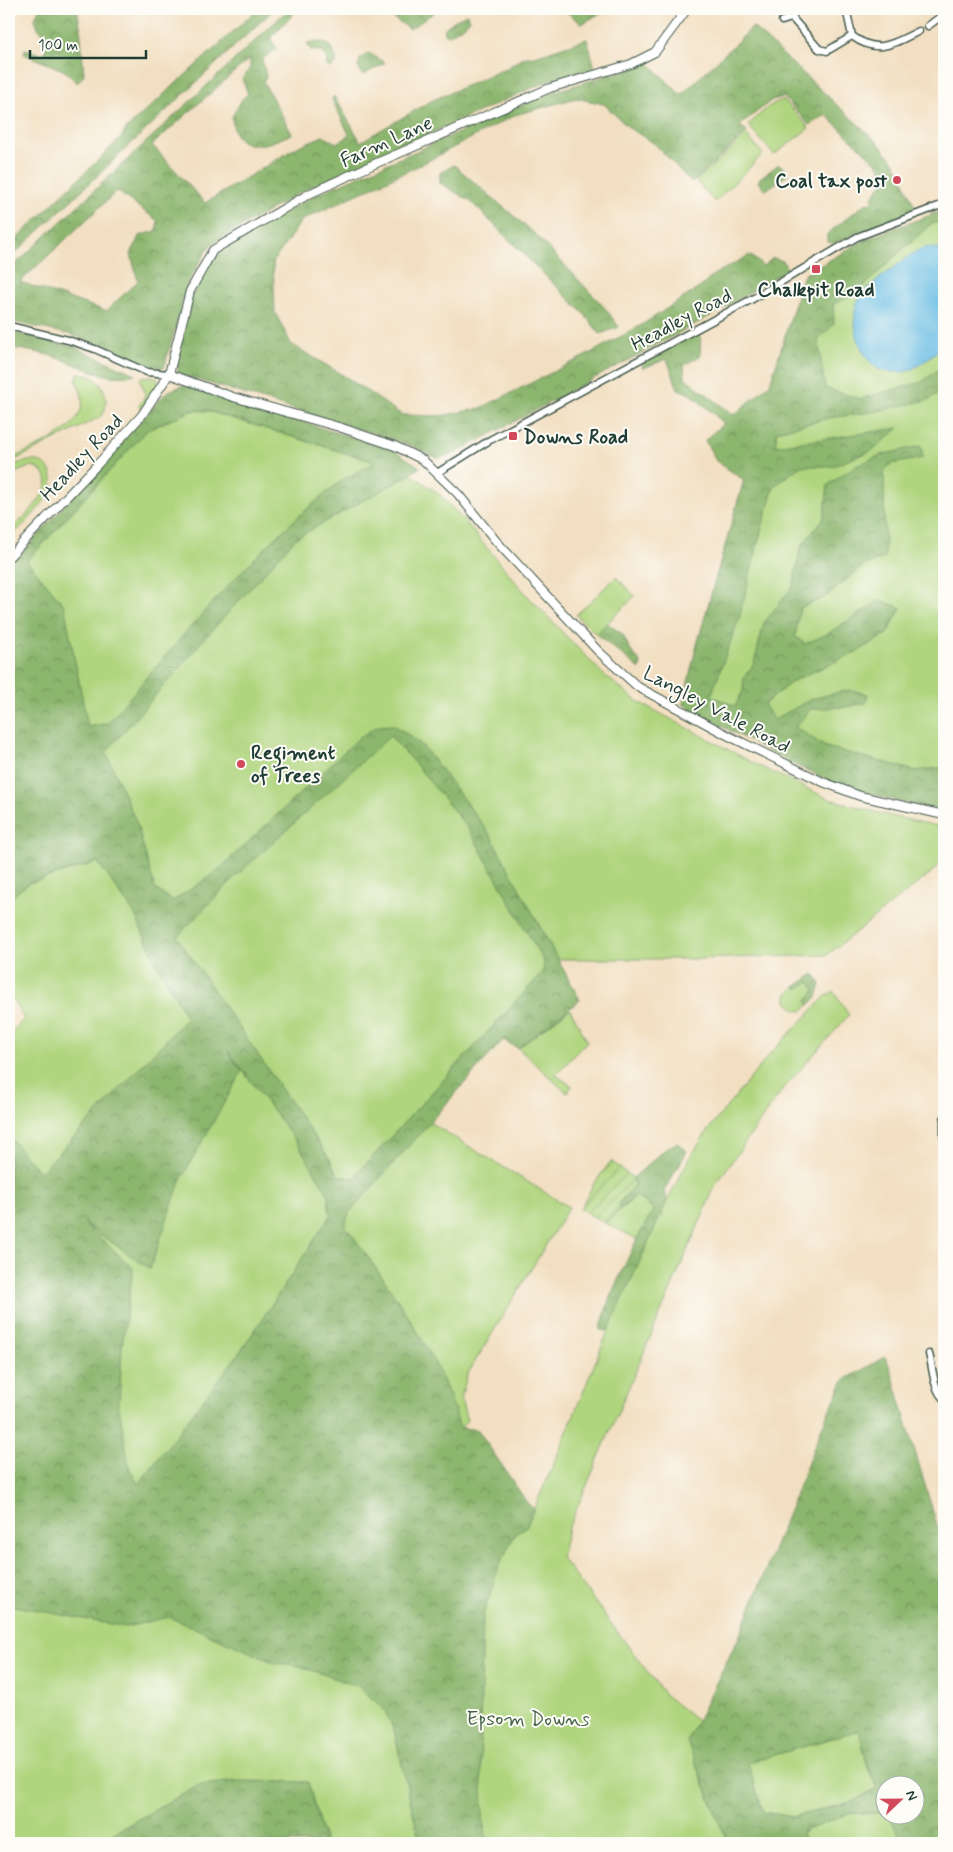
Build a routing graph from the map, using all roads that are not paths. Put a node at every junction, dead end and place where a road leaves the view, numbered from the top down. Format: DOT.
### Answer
graph roads {
  1 [pos="686,9"];
  2 [pos="796,9"];
  3 [pos="849,9"];
  4 [pos="944,14"];
  5 [pos="792,18"];
  6 [pos="782,21"];
  7 [pos="928,26"];
  8 [pos="919,31"];
  9 [pos="852,36"];
  10 [pos="944,204"];
  11 [pos="9,326"];
  12 [pos="169,374"];
  13 [pos="437,473"];
  14 [pos="9,557"];
  15 [pos="944,815"];
  16 [pos="944,1119"];
  17 [pos="944,1138"];
  18 [pos="929,1354"];
  19 [pos="944,1399"];
  1 -- 12 [label="street, Farm Lane"];
  2 -- 5 [label="street"];
  3 -- 9 [label="street"];
  4 -- 7 [label="street"];
  5 -- 6 [label="street"];
  5 -- 9 [label="street"];
  8 -- 9 [label="street"];
  10 -- 13 [label="street, Headley Road"];
  11 -- 12 [label="street"];
  12 -- 13 [label="street"];
  12 -- 14 [label="street, Headley Road"];
  13 -- 15 [label="street, Langley Vale Road"];
  16 -- 17 [label="street"];
  18 -- 19 [label="street"];
}
